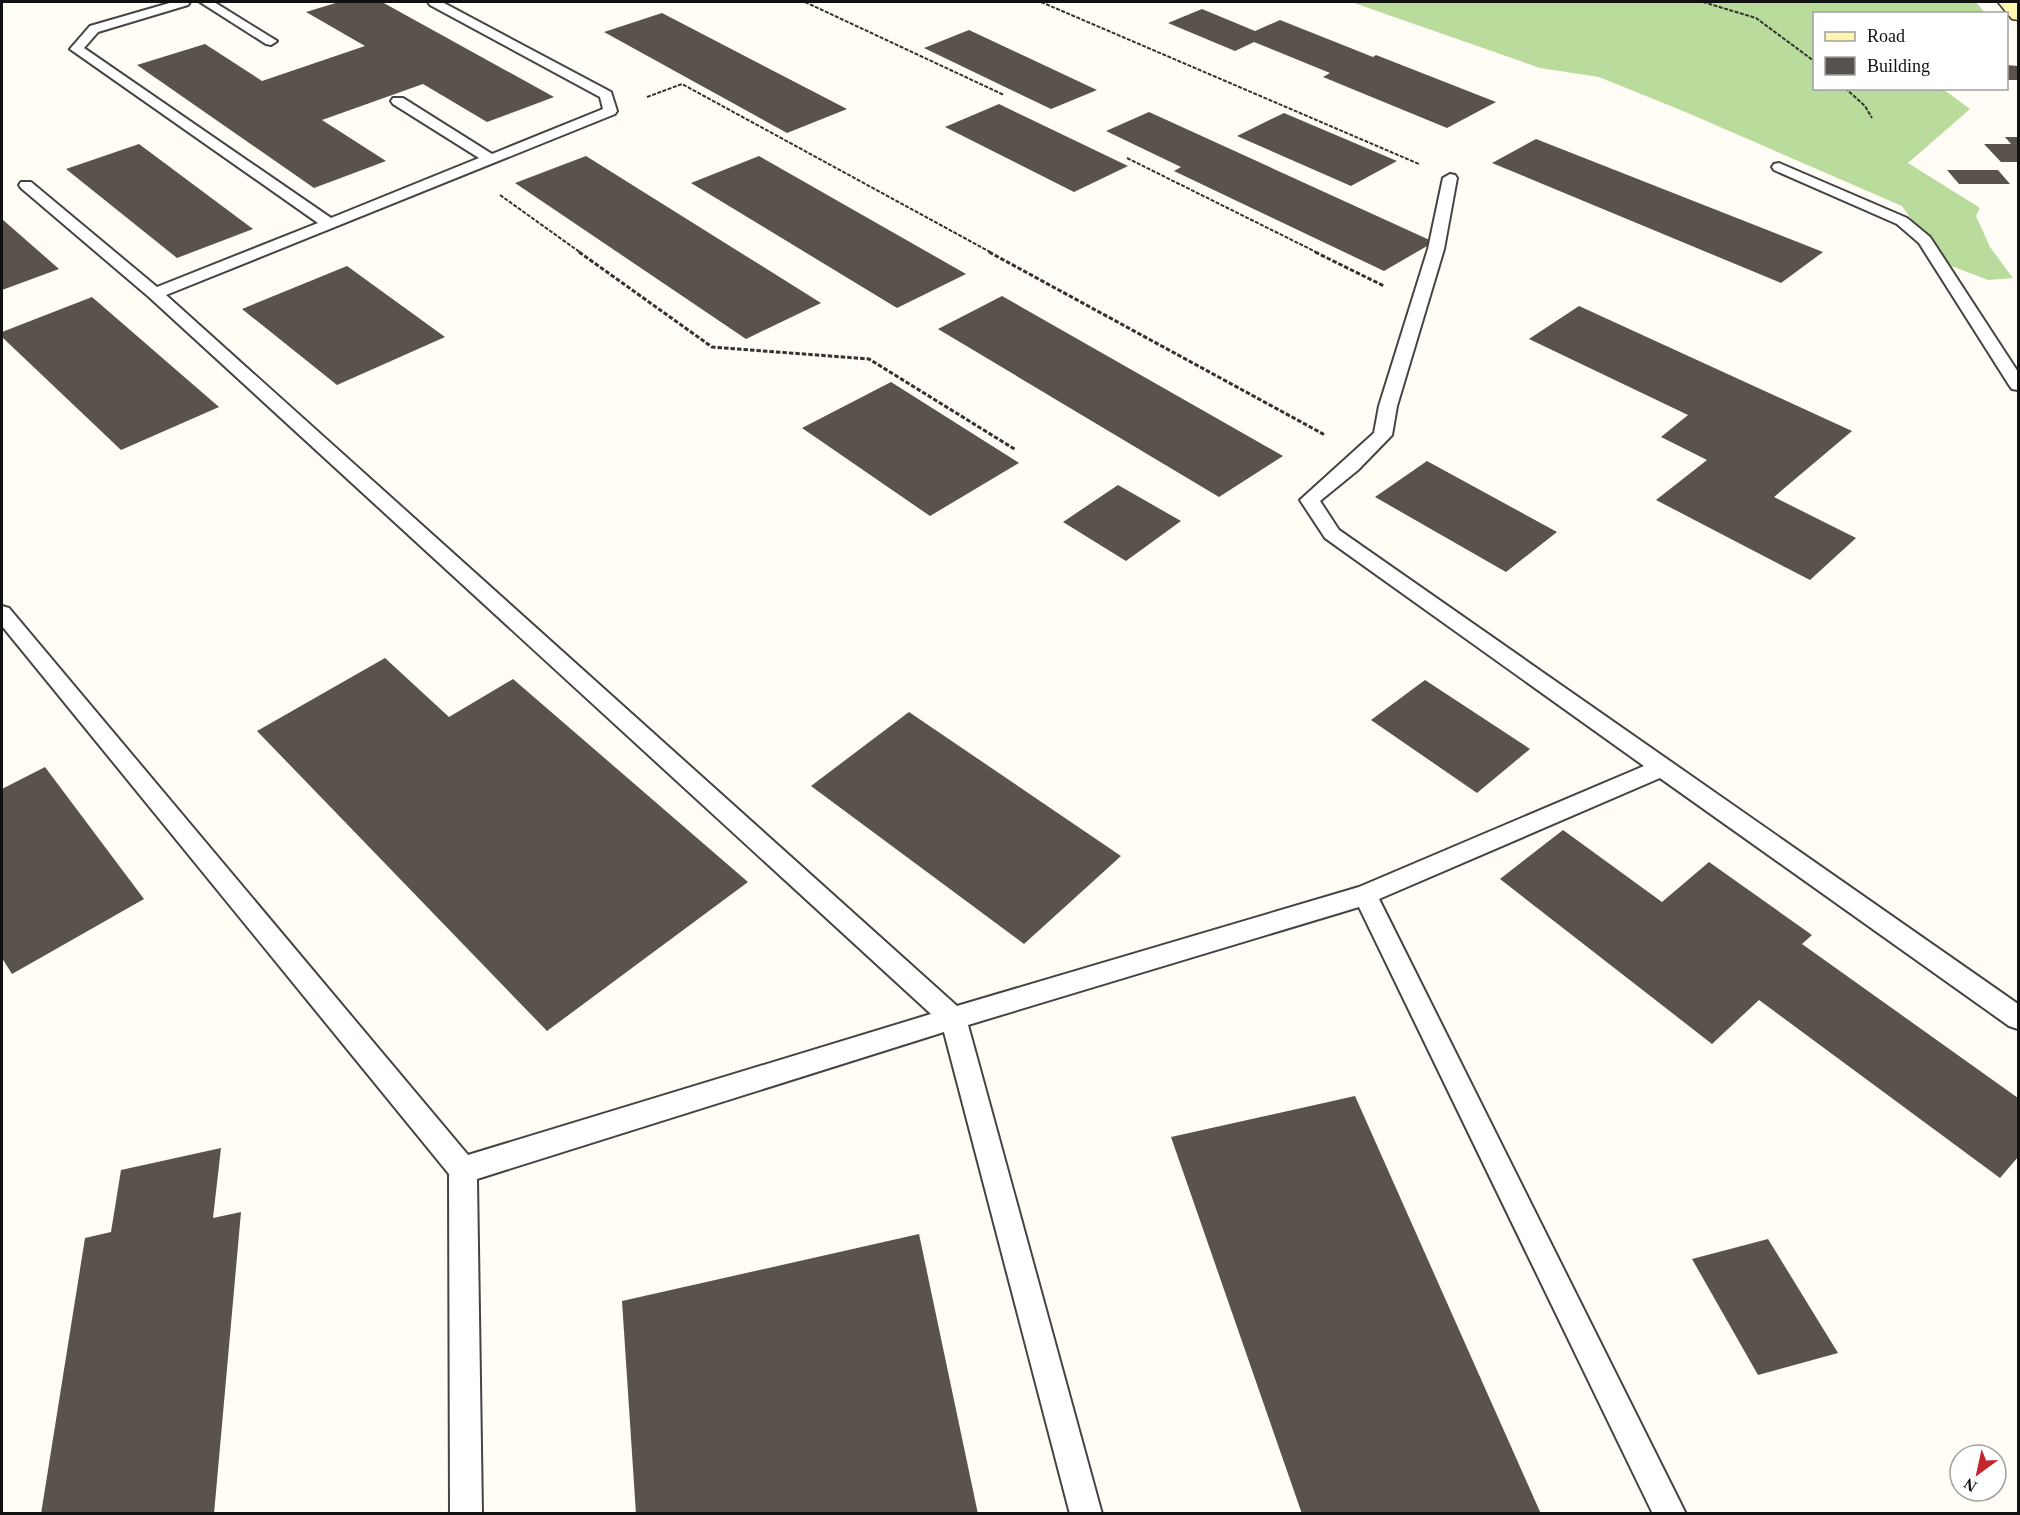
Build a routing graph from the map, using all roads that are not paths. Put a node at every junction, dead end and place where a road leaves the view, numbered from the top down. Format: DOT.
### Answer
graph roads {
  1 [pos="184,2"];
  2 [pos="206,2"];
  3 [pos="434,2"];
  4 [pos="2007,2"];
  5 [pos="2019,15"];
  6 [pos="271,42"];
  7 [pos="398,101"];
  8 [pos="492,160"];
  9 [pos="1779,167"];
  10 [pos="1450,178"];
  11 [pos="26,185"];
  12 [pos="330,224"];
  13 [pos="154,294"];
  14 [pos="2019,385"];
  15 [pos="2,613"];
  16 [pos="1663,767"];
  17 [pos="1365,895"];
  18 [pos="953,1018"];
  19 [pos="2019,1018"];
  20 [pos="463,1170"];
  21 [pos="466,1514"];
  22 [pos="1086,1514"];
  23 [pos="1670,1514"];
  1 -- 12 [label="lane"];
  2 -- 6 [label="lane"];
  3 -- 8 [label="lane"];
  4 -- 5 [label="street"];
  7 -- 8 [label="lane"];
  8 -- 12 [label="lane"];
  9 -- 14 [label="lane"];
  10 -- 16 [label="lane"];
  11 -- 13 [label="lane"];
  12 -- 13 [label="lane"];
  13 -- 18 [label="lane"];
  15 -- 20 [label="lane"];
  16 -- 17 [label="lane"];
  16 -- 19 [label="lane"];
  17 -- 18 [label="lane"];
  17 -- 23 [label="lane"];
  18 -- 20 [label="lane"];
  18 -- 22 [label="lane"];
  20 -- 21 [label="lane"];
}
